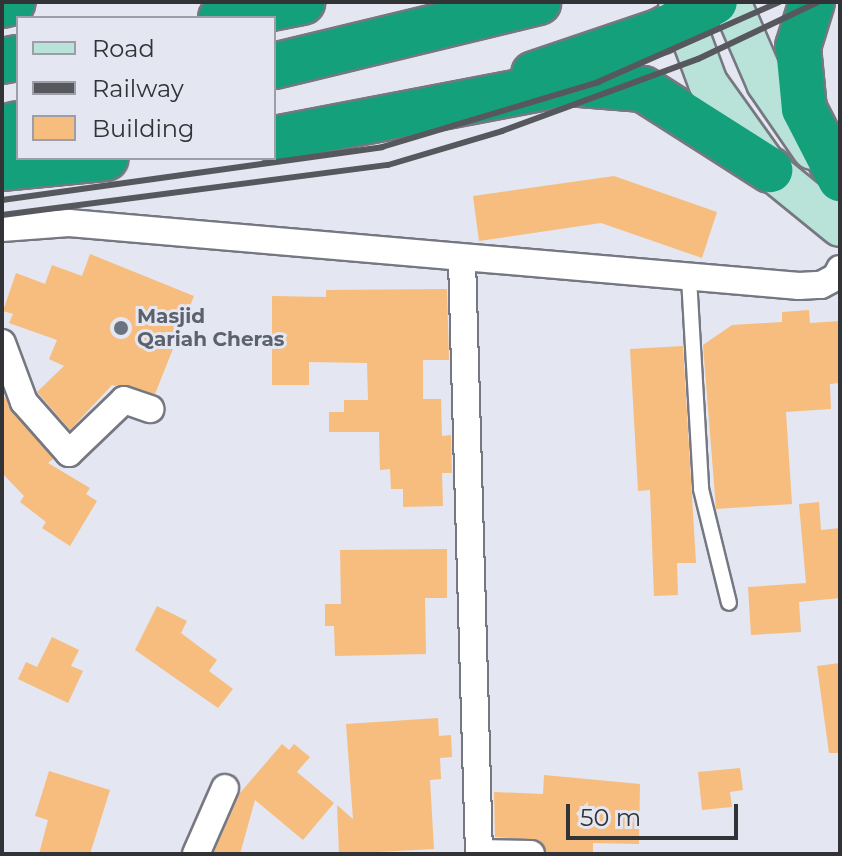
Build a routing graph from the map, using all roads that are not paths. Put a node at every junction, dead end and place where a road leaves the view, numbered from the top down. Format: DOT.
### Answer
graph roads {
  1 [pos="13,2"];
  2 [pos="302,2"];
  3 [pos="731,2"];
  4 [pos="812,2"];
  5 [pos="2,5"];
  6 [pos="531,5"];
  7 [pos="692,8"];
  8 [pos="231,16"];
  9 [pos="276,66"];
  10 [pos="441,105"];
  11 [pos="276,139"];
  12 [pos="85,160"];
  13 [pos="2,168"];
  14 [pos="770,170"];
  15 [pos="838,208"];
  16 [pos="2,228"];
  17 [pos="462,260"];
  18 [pos="840,269"];
  19 [pos="689,278"];
  20 [pos="799,286"];
  21 [pos="840,297"];
  22 [pos="2,343"];
  23 [pos="150,409"];
  24 [pos="729,603"];
  25 [pos="225,788"];
  26 [pos="479,853"];
  27 [pos="196,854"];
  28 [pos="531,854"];
  1 -- 5 [label="highway"];
  2 -- 8 [label="highway"];
  3 -- 15 [label="main road"];
  4 -- 15 [label="highway"];
  6 -- 9 [label="highway"];
  7 -- 10 [label="highway"];
  7 -- 14 [label="main road"];
  10 -- 11 [label="highway"];
  10 -- 14 [label="highway"];
  12 -- 13 [label="highway"];
  14 -- 15 [label="main road"];
  16 -- 17 [label="street"];
  17 -- 19 [label="street"];
  17 -- 26 [label="street"];
  18 -- 20 [label="street"];
  19 -- 20 [label="street"];
  19 -- 24 [label="lane"];
  20 -- 21 [label="street"];
  22 -- 23 [label="street"];
  25 -- 27 [label="street"];
  26 -- 28 [label="street"];
}
